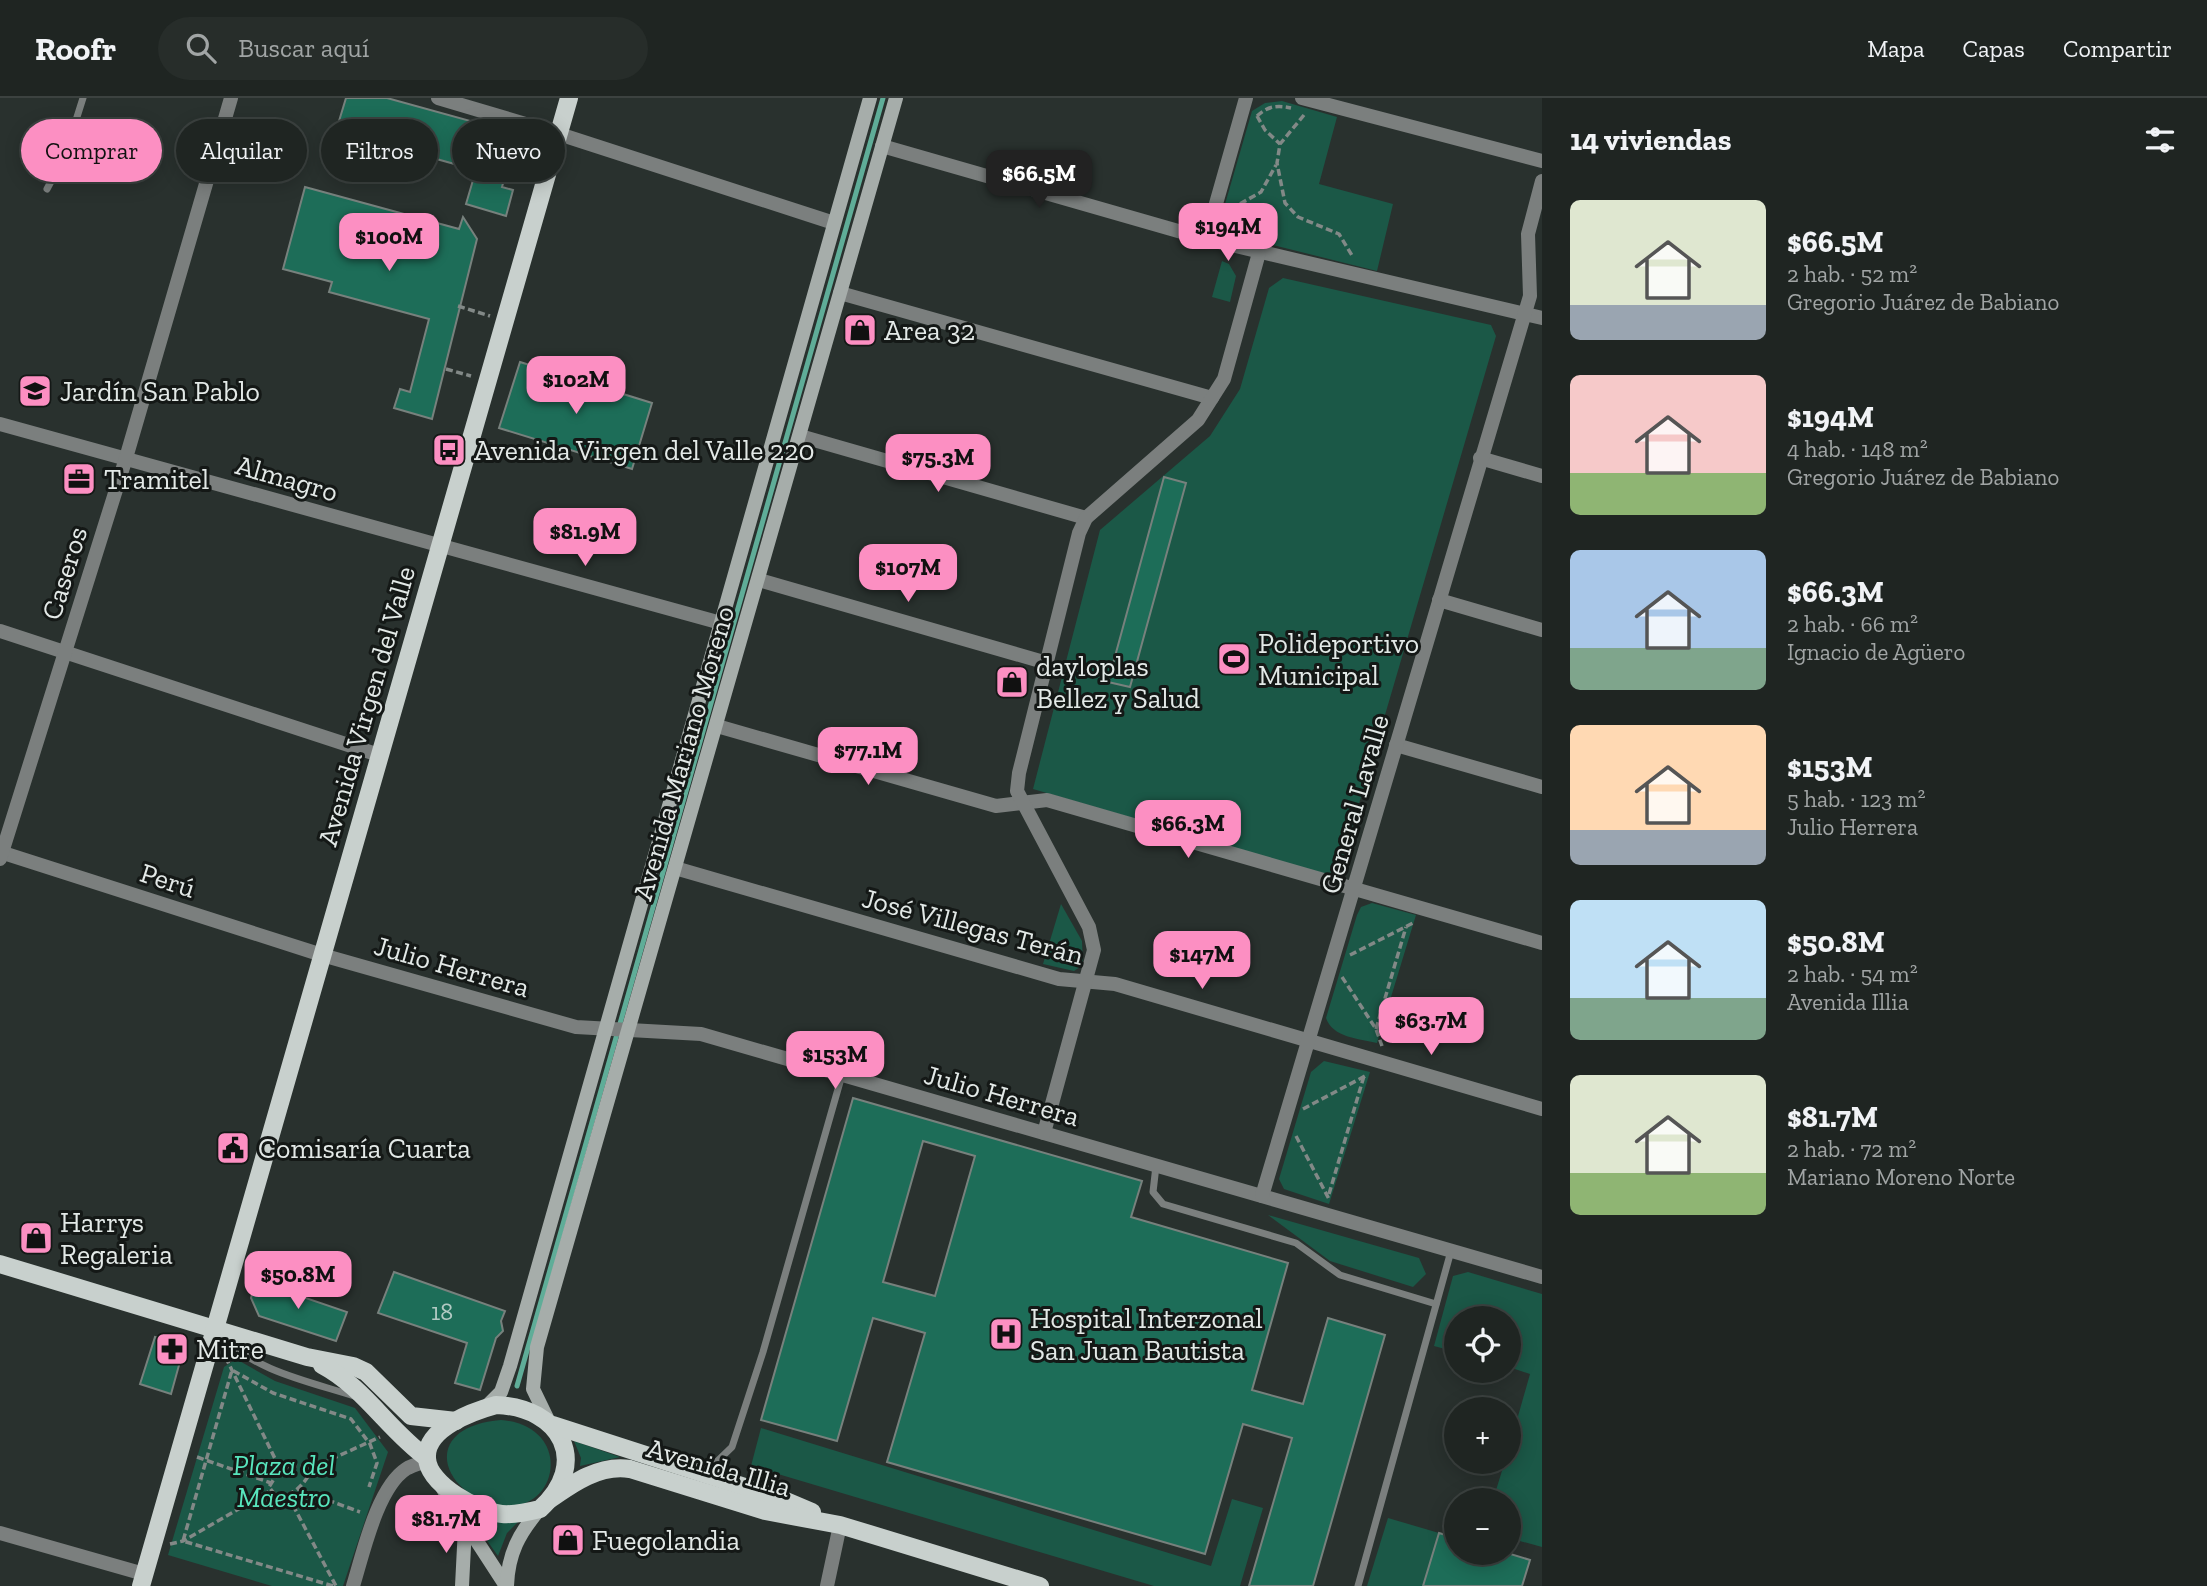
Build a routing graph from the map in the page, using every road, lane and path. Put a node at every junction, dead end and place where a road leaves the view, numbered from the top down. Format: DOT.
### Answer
graph roads {
  1 [pos="83,98"];
  2 [pos="231,98"];
  3 [pos="438,98"];
  4 [pos="569,98"];
  5 [pos="870,98"];
  6 [pos="896,98"];
  7 [pos="1246,98"];
  8 [pos="1302,98"];
  9 [pos="1257,116"];
  10 [pos="509,119"];
  11 [pos="563,119"];
  12 [pos="1254,122"];
  13 [pos="565,136"];
  14 [pos="1280,144"];
  15 [pos="882,146"];
  16 [pos="1542,161"];
  17 [pos="1277,163"];
  18 [pos="1542,181"];
  19 [pos="545,182"];
  20 [pos="47,189"];
  21 [pos="1231,199"];
  22 [pos="1228,211"];
  23 [pos="834,223"];
  24 [pos="1253,233"];
  25 [pos="1206,239"];
  26 [pos="1259,253"];
  27 [pos="1342,255"];
  28 [pos="840,293"];
  29 [pos="458,306"];
  30 [pos="1525,313"];
  31 [pos="1542,318"];
  32 [pos="505,320"];
  33 [pos="446,369"];
  34 [pos="488,380"];
  35 [pos="1212,398"];
  36 [pos="0,424"];
  37 [pos="800,436"];
  38 [pos="126,458"];
  39 [pos="1480,458"];
  40 [pos="1542,476"];
  41 [pos="1086,517"];
  42 [pos="439,547"];
  43 [pos="759,580"];
  44 [pos="1439,600"];
  45 [pos="721,623"];
  46 [pos="1542,630"];
  47 [pos="0,631"];
  48 [pos="65,652"];
  49 [pos="1047,663"];
  50 [pos="717,726"];
  51 [pos="1396,745"];
  52 [pos="379,755"];
  53 [pos="1542,787"];
  54 [pos="1024,803"];
  55 [pos="1,855"];
  56 [pos="675,868"];
  57 [pos="1354,890"];
  58 [pos="1435,912"];
  59 [pos="1407,926"];
  60 [pos="1542,943"];
  61 [pos="322,954"];
  62 [pos="1333,964"];
  63 [pos="1087,981"];
  64 [pos="604,1029"];
  65 [pos="630,1029"];
  66 [pos="1376,1029"];
  67 [pos="1311,1040"];
  68 [pos="1389,1063"];
  69 [pos="842,1075"];
  70 [pos="1364,1076"];
  71 [pos="1542,1109"];
  72 [pos="1286,1118"];
  73 [pos="1044,1133"];
  74 [pos="1156,1165"];
  75 [pos="1262,1196"];
  76 [pos="1328,1196"];
  77 [pos="1339,1218"];
  78 [pos="1451,1251"];
  79 [pos="0,1264"];
  80 [pos="1542,1277"];
  81 [pos="1436,1304"];
  82 [pos="214,1330"];
  83 [pos="207,1354"];
  84 [pos="307,1357"];
  85 [pos="232,1370"];
  86 [pos="365,1399"];
  87 [pos="485,1408"];
  88 [pos="456,1421"];
  89 [pos="550,1422"];
  90 [pos="392,1429"];
  91 [pos="370,1444"];
  92 [pos="179,1453"];
  93 [pos="206,1458"];
  94 [pos="427,1460"];
  95 [pos="312,1468"];
  96 [pos="281,1471"];
  97 [pos="704,1474"];
  98 [pos="439,1481"];
  99 [pos="271,1483"];
  100 [pos="369,1488"];
  101 [pos="297,1489"];
  102 [pos="270,1491"];
  103 [pos="288,1496"];
  104 [pos="365,1500"];
  105 [pos="545,1504"];
  106 [pos="368,1516"];
  107 [pos="357,1525"];
  108 [pos="841,1525"];
  109 [pos="465,1527"];
  110 [pos="0,1533"];
  111 [pos="183,1541"];
  112 [pos="151,1549"];
  113 [pos="341,1574"];
  114 [pos="142,1580"];
  115 [pos="336,1586"];
  116 [pos="353,1586"];
  117 [pos="462,1586"];
  118 [pos="507,1586"];
  119 [pos="827,1586"];
  120 [pos="1040,1586"];
  121 [pos="1357,1586"];
  1 -- 20 [label="lane"];
  2 -- 38 [label="street, Caseros"];
  3 -- 10 [label="street"];
  4 -- 11 [label="main road, Avenida Virgen del Valle"];
  5 -- 23 [label="main road, Avenida Mariano Moreno"];
  6 -- 15 [label="main road, Avenida Mariano Moreno"];
  7 -- 25 [label="street"];
  8 -- 16 [label="street"];
  9 -- 12 [label="path"];
  9 -- 14 [label="path"];
  9 -- 14 [label="path"];
  13 -- 23 [label="street"];
  14 -- 17 [label="path"];
  15 -- 25 [label="street"];
  15 -- 28 [label="main road, Avenida Mariano Moreno"];
  17 -- 22 [label="path"];
  17 -- 27 [label="path"];
  18 -- 30 [label="street, General Lavalle"];
  19 -- 32 [label="main road, Avenida Virgen del Valle"];
  21 -- 22 [label="path"];
  22 -- 24 [label="path"];
  23 -- 45 [label="main road, Avenida Mariano Moreno"];
  25 -- 26 [label="street"];
  26 -- 30 [label="street"];
  26 -- 35 [label="street"];
  28 -- 35 [label="street"];
  28 -- 37 [label="main road, Avenida Mariano Moreno"];
  29 -- 32 [label="path"];
  30 -- 31 [label="street"];
  30 -- 39 [label="street, General Lavalle"];
  32 -- 34 [label="main road, Avenida Virgen del Valle"];
  33 -- 34 [label="path"];
  34 -- 42 [label="main road, Avenida Virgen del Valle"];
  35 -- 41 [label="street"];
  36 -- 38 [label="street, Almagro"];
  37 -- 41 [label="street"];
  37 -- 43 [label="main road, Avenida Mariano Moreno"];
  38 -- 42 [label="street, Almagro"];
  38 -- 48 [label="street, Caseros"];
  39 -- 40 [label="street"];
  39 -- 44 [label="street, General Lavalle"];
  41 -- 49 [label="street"];
  42 -- 45 [label="street, Almagro"];
  42 -- 52 [label="main road, Avenida Virgen del Valle"];
  43 -- 49 [label="street"];
  43 -- 50 [label="main road, Avenida Mariano Moreno"];
  44 -- 46 [label="street"];
  44 -- 51 [label="street, General Lavalle"];
  45 -- 64 [label="main road, Avenida Mariano Moreno"];
  47 -- 48 [label="street"];
  48 -- 52 [label="street"];
  48 -- 55 [label="street, Caseros"];
  49 -- 54 [label="street"];
  50 -- 54 [label="street"];
  50 -- 56 [label="main road, Avenida Mariano Moreno"];
  51 -- 53 [label="street"];
  51 -- 57 [label="street, General Lavalle"];
  52 -- 61 [label="main road, Avenida Virgen del Valle"];
  54 -- 57 [label="street"];
  54 -- 63 [label="street"];
  55 -- 61 [label="street, Perú"];
  56 -- 63 [label="street, José Villegas Terán"];
  56 -- 65 [label="main road, Avenida Mariano Moreno"];
  57 -- 58 [label="street"];
  57 -- 62 [label="street, General Lavalle"];
  58 -- 59 [label="path"];
  58 -- 60 [label="street"];
  59 -- 62 [label="path"];
  59 -- 66 [label="path"];
  61 -- 64 [label="street, Julio Herrera"];
  61 -- 82 [label="main road, Avenida Virgen del Valle"];
  62 -- 66 [label="path"];
  62 -- 67 [label="street, General Lavalle"];
  63 -- 67 [label="street, José Villegas Terán"];
  63 -- 73 [label="street"];
  64 -- 65 [label="street, Julio Herrera"];
  64 -- 87 [label="main road, Avenida Mariano Moreno"];
  65 -- 69 [label="street, Julio Herrera"];
  65 -- 89 [label="main road, Avenida Mariano Moreno"];
  66 -- 68 [label="path"];
  67 -- 68 [label="street, José Villegas Terán"];
  67 -- 72 [label="street, General Lavalle"];
  68 -- 70 [label="path"];
  68 -- 71 [label="street, José Villegas Terán"];
  69 -- 73 [label="street, Julio Herrera"];
  69 -- 97 [label="lane"];
  70 -- 72 [label="path"];
  70 -- 76 [label="path"];
  72 -- 75 [label="street, General Lavalle"];
  72 -- 76 [label="path"];
  73 -- 74 [label="street, Julio Herrera"];
  74 -- 75 [label="street, Julio Herrera"];
  74 -- 81 [label="lane"];
  75 -- 77 [label="street, Julio Herrera"];
  76 -- 77 [label="path"];
  77 -- 78 [label="street, Julio Herrera"];
  78 -- 80 [label="street, Julio Herrera"];
  78 -- 81 [label="lane"];
  79 -- 82 [label="main road"];
  81 -- 121 [label="lane"];
  82 -- 83 [label="main road, Avenida Virgen del Valle"];
  82 -- 84 [label="main road"];
  82 -- 86 [label="lane"];
  83 -- 85 [label="path"];
  83 -- 92 [label="main road, Avenida Virgen del Valle"];
  84 -- 86 [label="main road"];
  84 -- 88 [label="main road"];
  85 -- 91 [label="path"];
  85 -- 93 [label="path"];
  85 -- 96 [label="path"];
  86 -- 90 [label="main road"];
  87 -- 88 [label="main road"];
  87 -- 89 [label="main road"];
  88 -- 94 [label="main road"];
  89 -- 97 [label="main road, Avenida Illia"];
  89 -- 105 [label="main road"];
  90 -- 91 [label="path"];
  90 -- 94 [label="main road"];
  91 -- 95 [label="path"];
  91 -- 100 [label="path"];
  92 -- 93 [label="path"];
  92 -- 112 [label="main road, Avenida Virgen del Valle"];
  93 -- 99 [label="path"];
  93 -- 111 [label="path"];
  94 -- 98 [label="main road"];
  94 -- 106 [label="street"];
  95 -- 96 [label="path"];
  95 -- 101 [label="path"];
  96 -- 99 [label="path"];
  97 -- 108 [label="main road, Avenida Illia"];
  98 -- 105 [label="main road"];
  98 -- 109 [label="main road"];
  99 -- 102 [label="path"];
  101 -- 103 [label="path"];
  101 -- 106 [label="path"];
  102 -- 103 [label="path"];
  102 -- 111 [label="path"];
  103 -- 115 [label="path"];
  104 -- 106 [label="path"];
  105 -- 108 [label="main road, Avenida Illia"];
  105 -- 118 [label="main road"];
  106 -- 107 [label="path"];
  106 -- 116 [label="street"];
  108 -- 119 [label="street"];
  108 -- 120 [label="main road, Avenida Illia"];
  109 -- 117 [label="main road"];
  109 -- 118 [label="main road"];
  110 -- 114 [label="street"];
  111 -- 112 [label="path"];
  111 -- 115 [label="path"];
  112 -- 114 [label="main road, Avenida Virgen del Valle"];
  113 -- 115 [label="path"];
}
